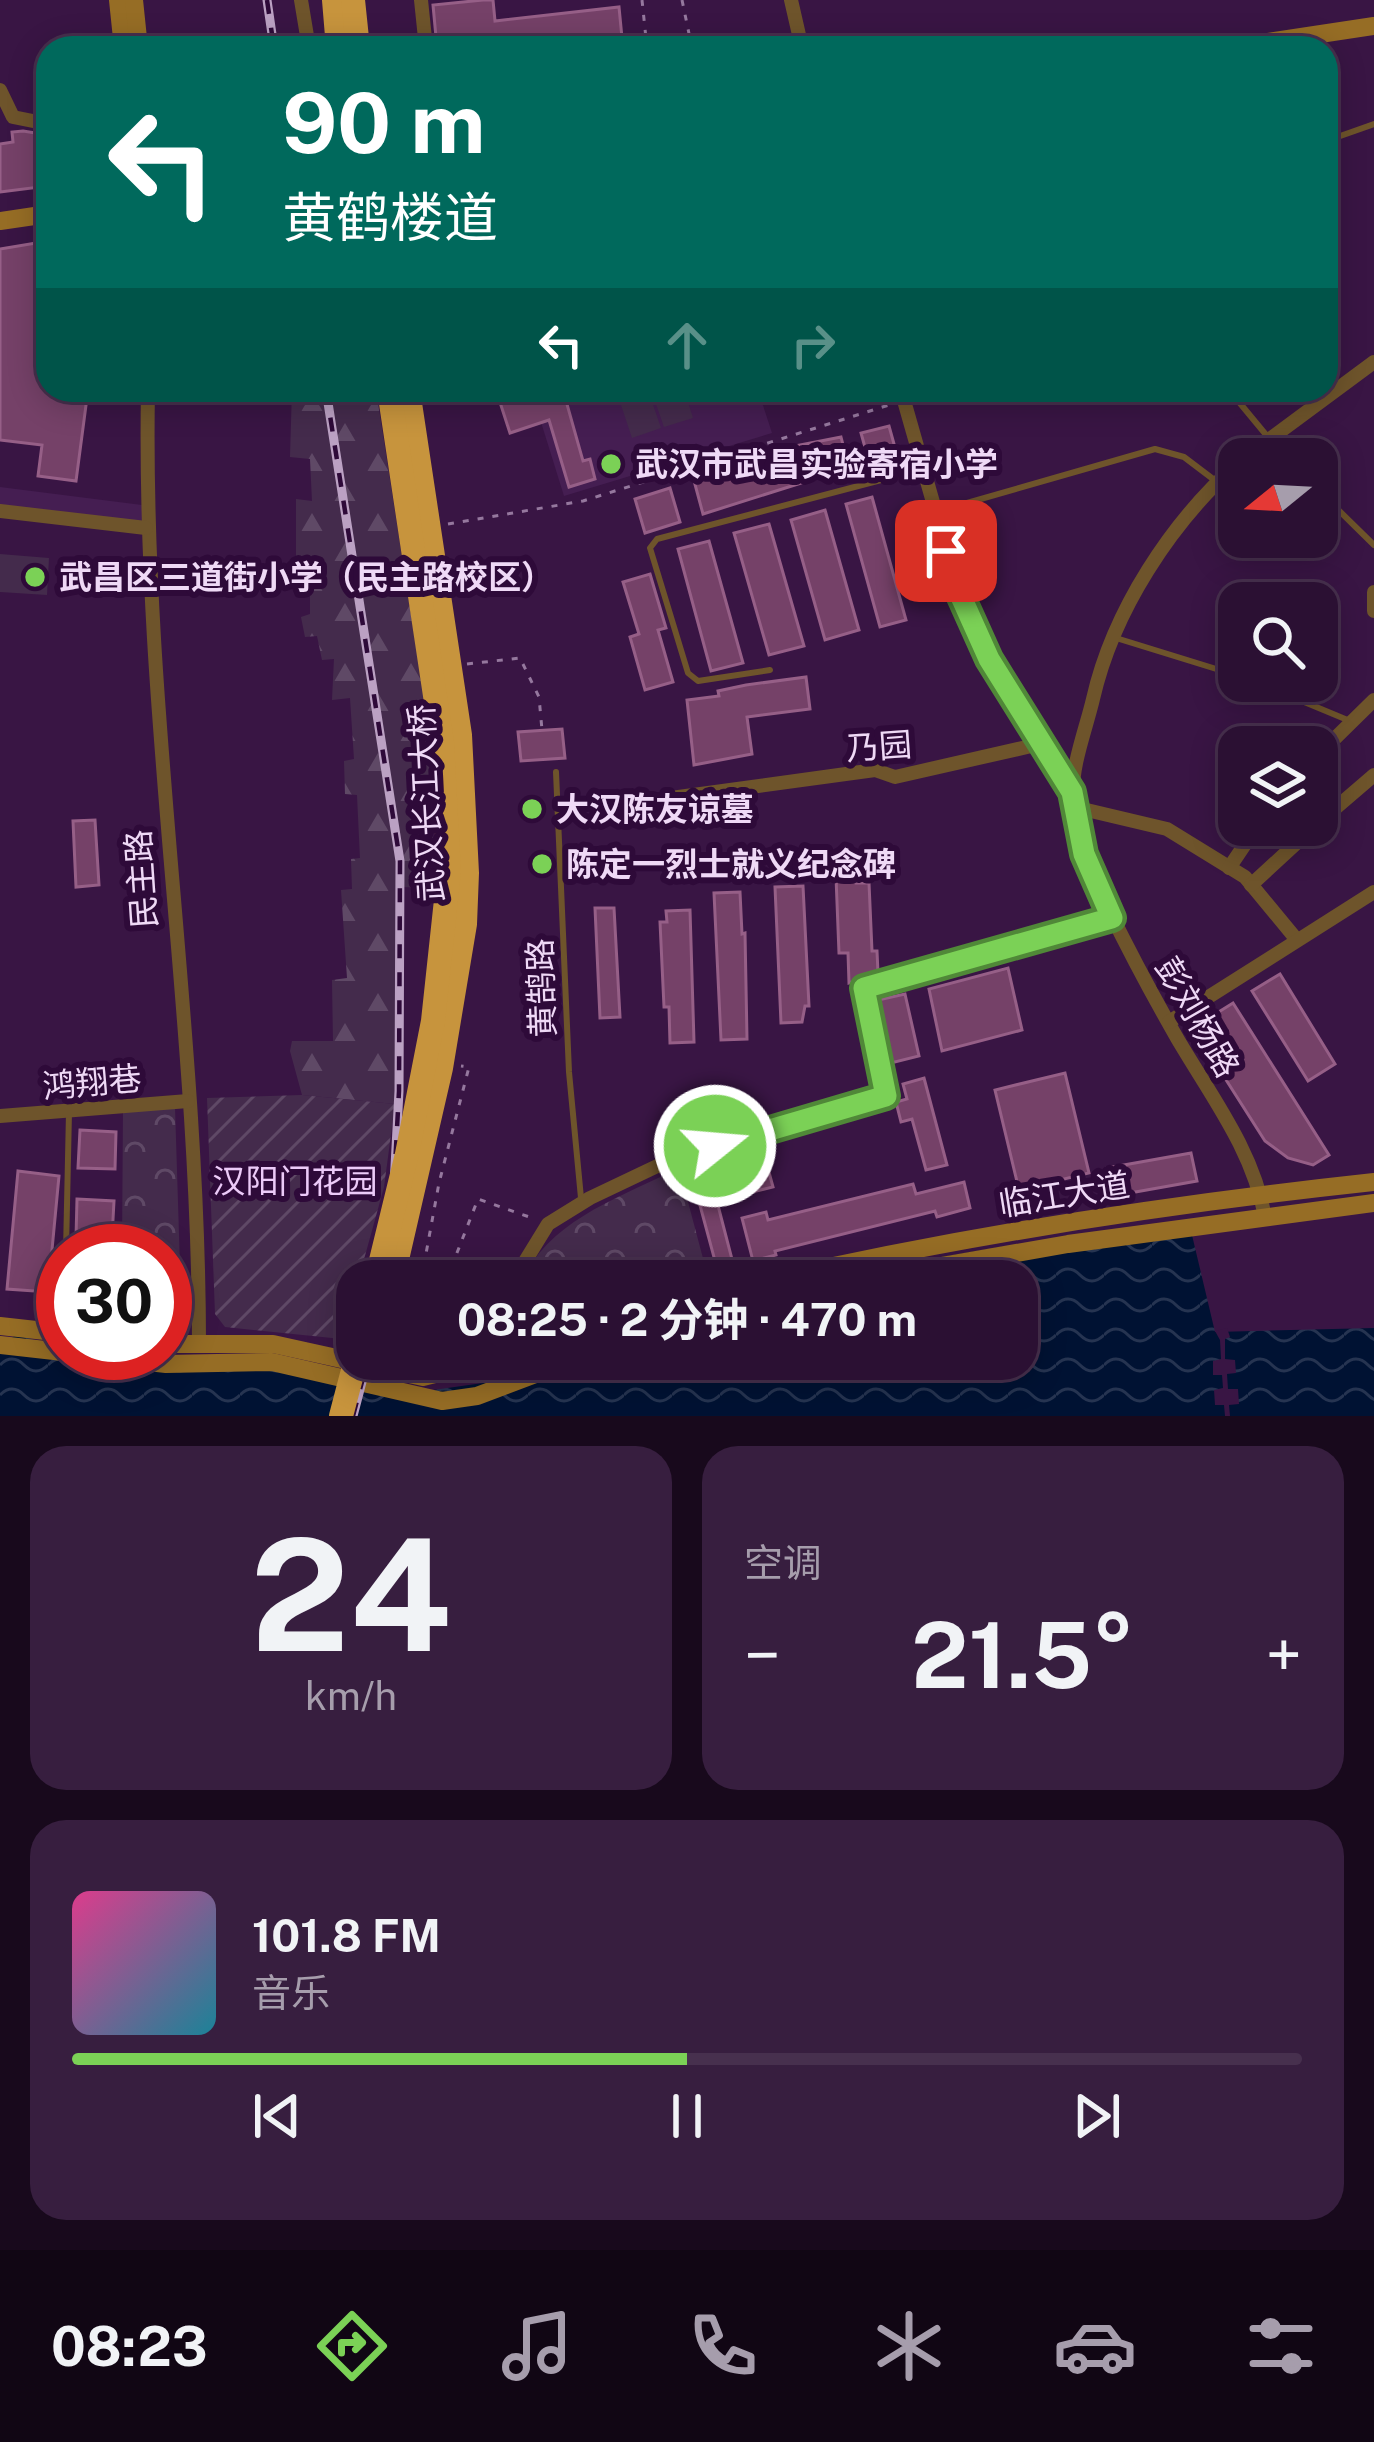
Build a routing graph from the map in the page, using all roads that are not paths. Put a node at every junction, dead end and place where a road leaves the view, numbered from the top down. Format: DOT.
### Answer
graph roads {
  1 [pos="118,0"];
  2 [pos="134,0"];
  3 [pos="302,0"];
  4 [pos="334,0"];
  5 [pos="352,0"];
  6 [pos="421,0"];
  7 [pos="790,0"];
  8 [pos="1374,26"];
  9 [pos="122,36"];
  10 [pos="138,36"];
  11 [pos="307,36"];
  12 [pos="337,36"];
  13 [pos="356,36"];
  14 [pos="424,36"];
  15 [pos="799,36"];
  16 [pos="1308,36"];
  17 [pos="0,90"];
  18 [pos="36,122"];
  19 [pos="1374,124"];
  20 [pos="1338,137"];
  21 [pos="36,216"];
  22 [pos="0,220"];
  23 [pos="1374,362"];
  24 [pos="1338,388"];
  25 [pos="148,402"];
  26 [pos="390,402"];
  27 [pos="411,402"];
  28 [pos="904,402"];
  29 [pos="1237,402"];
  30 [pos="1318,402"];
  31 [pos="1265,438"];
  32 [pos="1267,438"];
  33 [pos="923,469"];
  34 [pos="1217,482"];
  35 [pos="1338,510"];
  36 [pos="0,511"];
  37 [pos="935,512"];
  38 [pos="146,528"];
  39 [pos="1374,545"];
  40 [pos="1374,592"];
  41 [pos="1374,611"];
  42 [pos="1112,637"];
  43 [pos="770,670"];
  44 [pos="1218,670"];
  45 [pos="1374,700"];
  46 [pos="1304,702"];
  47 [pos="1353,723"];
  48 [pos="1338,737"];
  49 [pos="1040,744"];
  50 [pos="556,772"];
  51 [pos="1374,775"];
  52 [pos="1073,799"];
  53 [pos="649,801"];
  54 [pos="1338,805"];
  55 [pos="1244,846"];
  56 [pos="1293,846"];
  57 [pos="1229,868"];
  58 [pos="1251,885"];
  59 [pos="1374,892"];
  60 [pos="1112,918"];
  61 [pos="1297,940"];
  62 [pos="1168,1022"];
  63 [pos="188,1101"];
  64 [pos="69,1112"];
  65 [pos="0,1117"];
  66 [pos="1374,1182"];
  67 [pos="1261,1195"];
  68 [pos="582,1202"];
  69 [pos="1374,1203"];
  70 [pos="1265,1217"];
  71 [pos="66,1224"];
  72 [pos="381,1260"];
  73 [pos="397,1260"];
  74 [pos="526,1260"];
  75 [pos="861,1260"];
  76 [pos="976,1260"];
  77 [pos="0,1326"];
  78 [pos="36,1330"];
  79 [pos="0,1345"];
  80 [pos="36,1349"];
  81 [pos="192,1351"];
  82 [pos="199,1353"];
  83 [pos="192,1354"];
  84 [pos="336,1359"];
  85 [pos="350,1380"];
  86 [pos="367,1380"];
  87 [pos="491,1380"];
  88 [pos="519,1380"];
  89 [pos="493,1390"];
  90 [pos="341,1416"];
  91 [pos="358,1416"];
  1 -- 9 [label="main road"];
  2 -- 10 [label="main road"];
  3 -- 11 [label="street"];
  4 -- 12 [label="highway"];
  5 -- 13 [label="highway"];
  6 -- 14 [label="street"];
  7 -- 15 [label="street"];
  8 -- 16 [label="main road"];
  17 -- 18 [label="street"];
  19 -- 20 [label="lane"];
  21 -- 22 [label="main road"];
  23 -- 24 [label="street, 彭刘杨路"];
  25 -- 38 [label="street, 民主路"];
  26 -- 72 [label="highway, 武汉长江大桥, bridge"];
  27 -- 73 [label="highway, 武汉长江大桥"];
  28 -- 33 [label="street"];
  29 -- 31 [label="lane"];
  30 -- 32 [label="street, 彭刘杨路"];
  33 -- 37 [label="street"];
  33 -- 43 [label="lane"];
  34 -- 37 [label="lane"];
  34 -- 42 [label="street, 彭刘杨路"];
  35 -- 39 [label="lane"];
  36 -- 38 [label="street"];
  37 -- 49 [label="street"];
  38 -- 63 [label="street, 民主路"];
  40 -- 41 [label="street"];
  42 -- 44 [label="lane"];
  42 -- 52 [label="street, 彭刘杨路"];
  45 -- 47 [label="street"];
  46 -- 47 [label="lane"];
  47 -- 48 [label="street"];
  49 -- 52 [label="street"];
  49 -- 53 [label="street, 乃园"];
  50 -- 68 [label="lane, 黄鹄路"];
  51 -- 54 [label="street"];
  52 -- 57 [label="street"];
  52 -- 60 [label="street, 彭刘杨路"];
  55 -- 57 [label="street"];
  56 -- 58 [label="street"];
  57 -- 58 [label="street"];
  58 -- 61 [label="street"];
  59 -- 61 [label="street"];
  60 -- 62 [label="street, 彭刘杨路"];
  60 -- 68 [label="street"];
  61 -- 62 [label="street"];
  62 -- 67 [label="street, 彭刘杨路"];
  63 -- 64 [label="street, 鸿翔巷"];
  63 -- 82 [label="street, 民主路"];
  64 -- 65 [label="street, 鸿翔巷"];
  64 -- 71 [label="lane"];
  66 -- 67 [label="main road, 临江大道"];
  67 -- 70 [label="street, 彭刘杨路"];
  67 -- 75 [label="main road, 临江大道"];
  68 -- 74 [label="street"];
  69 -- 70 [label="main road, 临江大道"];
  70 -- 76 [label="main road, 临江大道"];
  77 -- 78 [label="main road"];
  79 -- 80 [label="main road"];
  81 -- 82 [label="main road"];
  82 -- 83 [label="main road"];
  82 -- 84 [label="main road"];
  82 -- 89 [label="main road"];
  85 -- 90 [label="highway, bridge"];
  86 -- 91 [label="highway"];
  87 -- 89 [label="street"];
  88 -- 89 [label="main road"];
}
